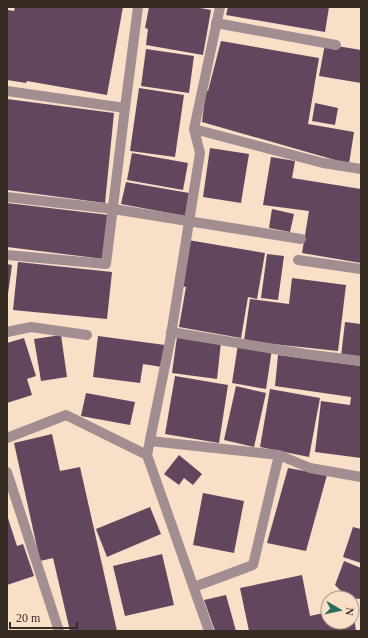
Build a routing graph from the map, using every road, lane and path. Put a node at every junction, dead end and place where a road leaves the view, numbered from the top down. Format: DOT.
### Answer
graph roads {
  1 [pos="138,7"];
  2 [pos="220,7"];
  3 [pos="216,23"];
  4 [pos="336,45"];
  5 [pos="7,91"];
  6 [pos="125,108"];
  7 [pos="194,129"];
  8 [pos="361,169"];
  9 [pos="7,197"];
  10 [pos="113,209"];
  11 [pos="190,221"];
  12 [pos="301,239"];
  13 [pos="7,255"];
  14 [pos="298,260"];
  15 [pos="361,269"];
  16 [pos="7,332"];
  17 [pos="171,332"];
  18 [pos="87,335"];
  19 [pos="361,361"];
  20 [pos="7,438"];
  21 [pos="150,441"];
  22 [pos="279,455"];
  23 [pos="147,456"];
  24 [pos="7,472"];
  25 [pos="361,477"];
  26 [pos="194,587"];
  27 [pos="59,631"];
  28 [pos="209,631"];
  1 -- 6 [label="street"];
  2 -- 3 [label="street"];
  3 -- 4 [label="street"];
  3 -- 7 [label="street"];
  5 -- 6 [label="street"];
  6 -- 10 [label="street"];
  7 -- 8 [label="street"];
  7 -- 11 [label="street"];
  9 -- 10 [label="street"];
  10 -- 11 [label="street"];
  10 -- 13 [label="street"];
  11 -- 12 [label="street"];
  11 -- 17 [label="street"];
  14 -- 15 [label="street"];
  16 -- 18 [label="street"];
  17 -- 19 [label="street"];
  17 -- 21 [label="street"];
  20 -- 23 [label="street"];
  21 -- 22 [label="street"];
  21 -- 23 [label="street"];
  22 -- 25 [label="street"];
  22 -- 26 [label="street"];
  23 -- 26 [label="street"];
  24 -- 27 [label="street"];
  26 -- 28 [label="street"];
}
